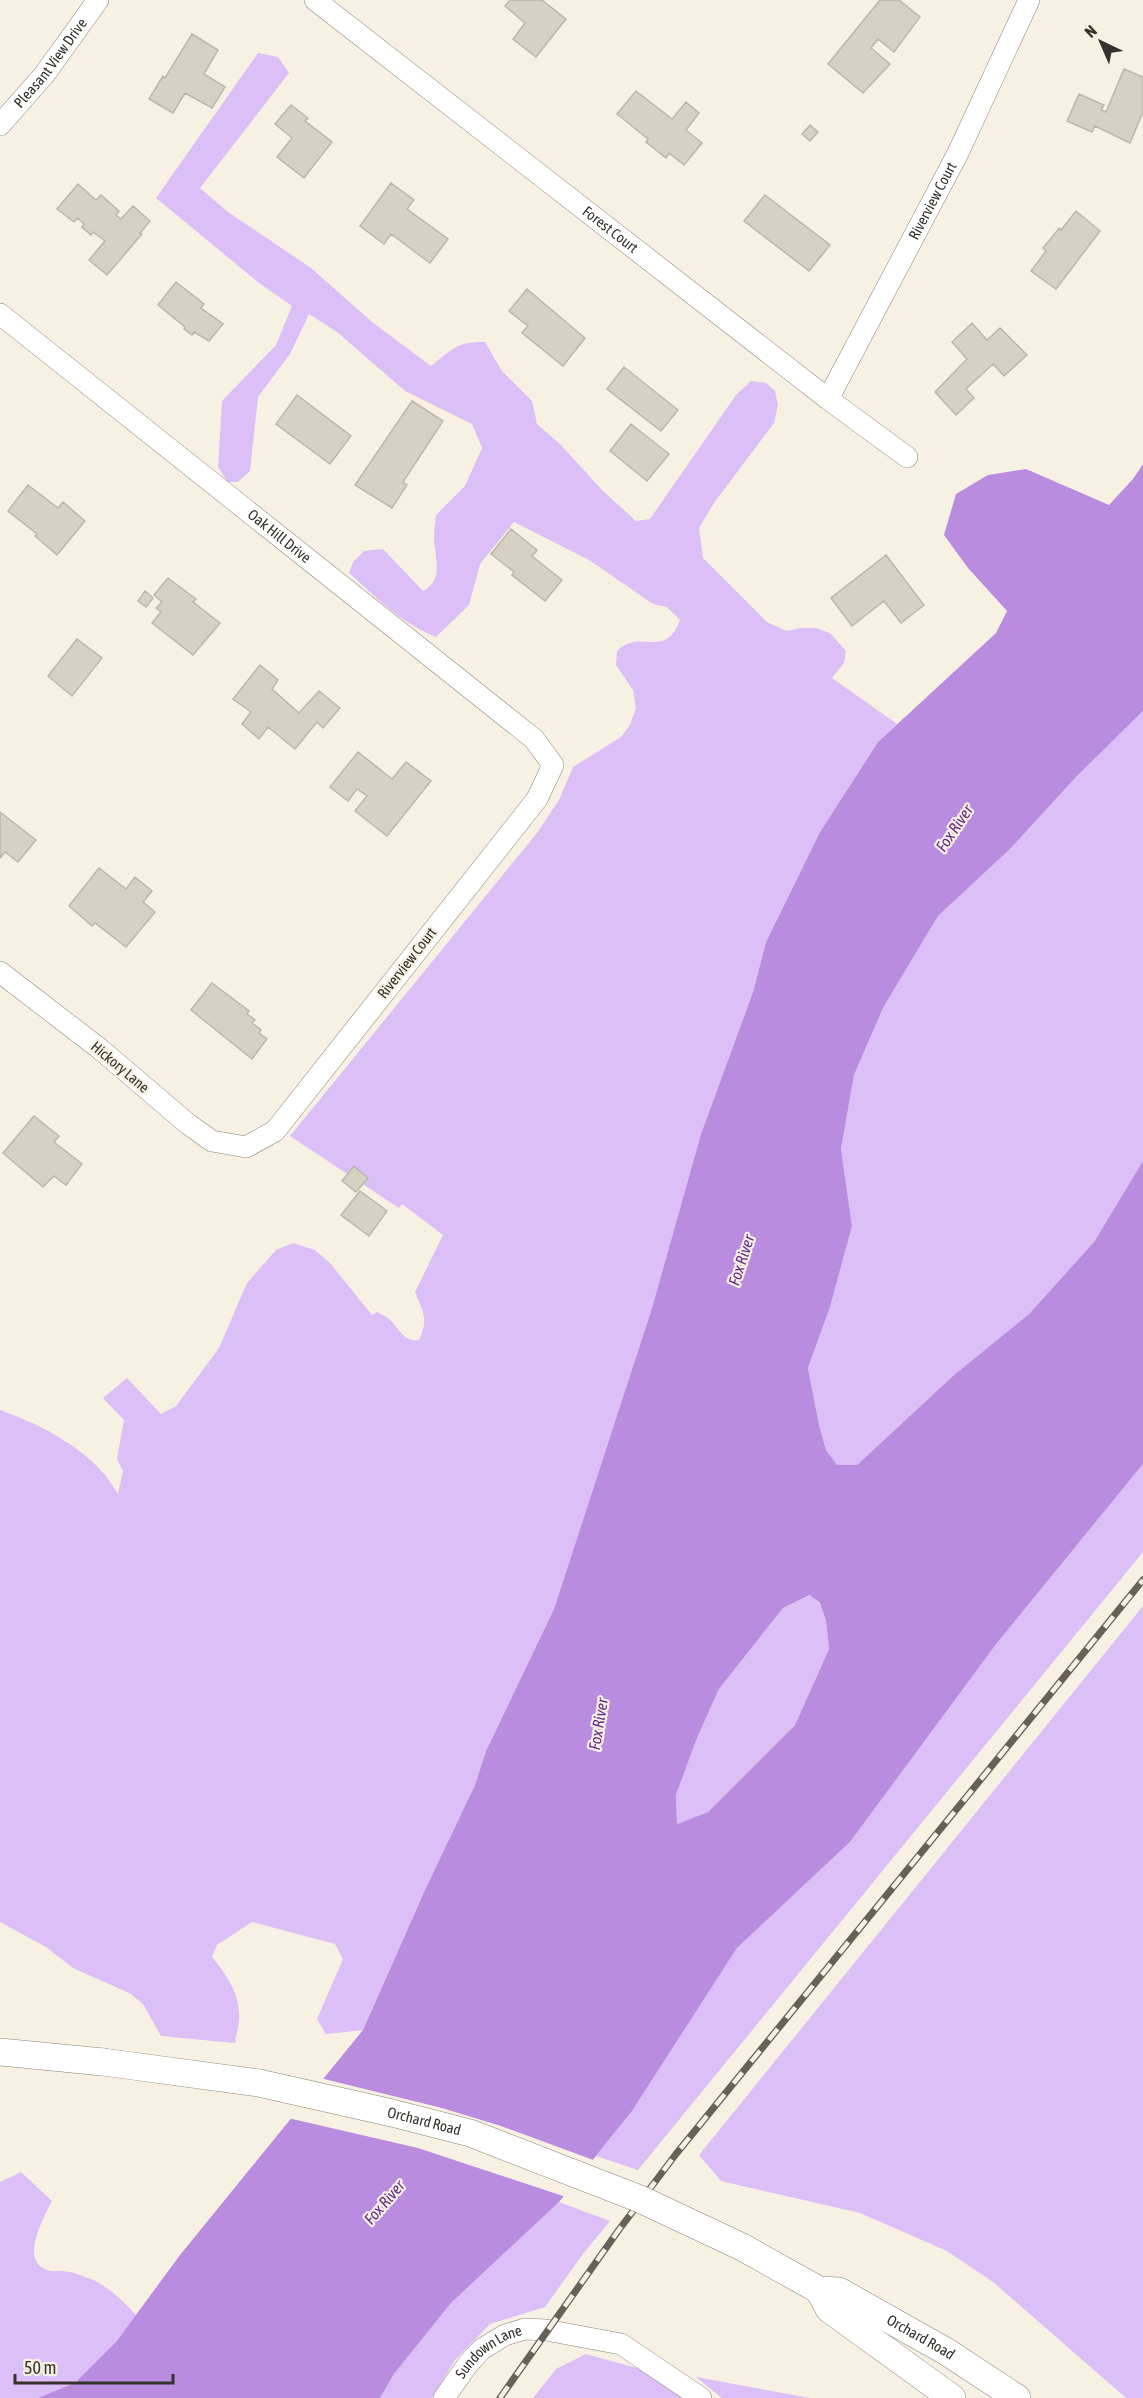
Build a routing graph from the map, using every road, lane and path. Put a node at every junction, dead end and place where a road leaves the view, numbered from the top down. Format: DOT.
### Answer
graph roads {
  1 [pos="98,0"];
  2 [pos="315,0"];
  3 [pos="1029,0"];
  4 [pos="0,125"];
  5 [pos="0,314"];
  6 [pos="828,399"];
  7 [pos="907,457"];
  8 [pos="553,765"];
  9 [pos="0,972"];
  10 [pos="246,1147"];
  11 [pos="0,2052"];
  12 [pos="819,2289"];
  13 [pos="444,2398"];
  14 [pos="701,2398"];
  15 [pos="952,2398"];
  16 [pos="1017,2398"];
  1 -- 4 [label="street, Pleasant View Drive"];
  2 -- 6 [label="street, Forest Court"];
  3 -- 6 [label="street, Riverview Court"];
  5 -- 8 [label="street, Oak Hill Drive"];
  6 -- 7 [label="street, Forest Court"];
  8 -- 10 [label="street, Riverview Court"];
  9 -- 10 [label="street, Hickory Lane"];
  11 -- 12 [label="main road, Orchard Road, bridge"];
  12 -- 15 [label="main road, Orchard Road"];
  12 -- 16 [label="main road, Orchard Road"];
  13 -- 14 [label="street, Sundown Lane"];
}
